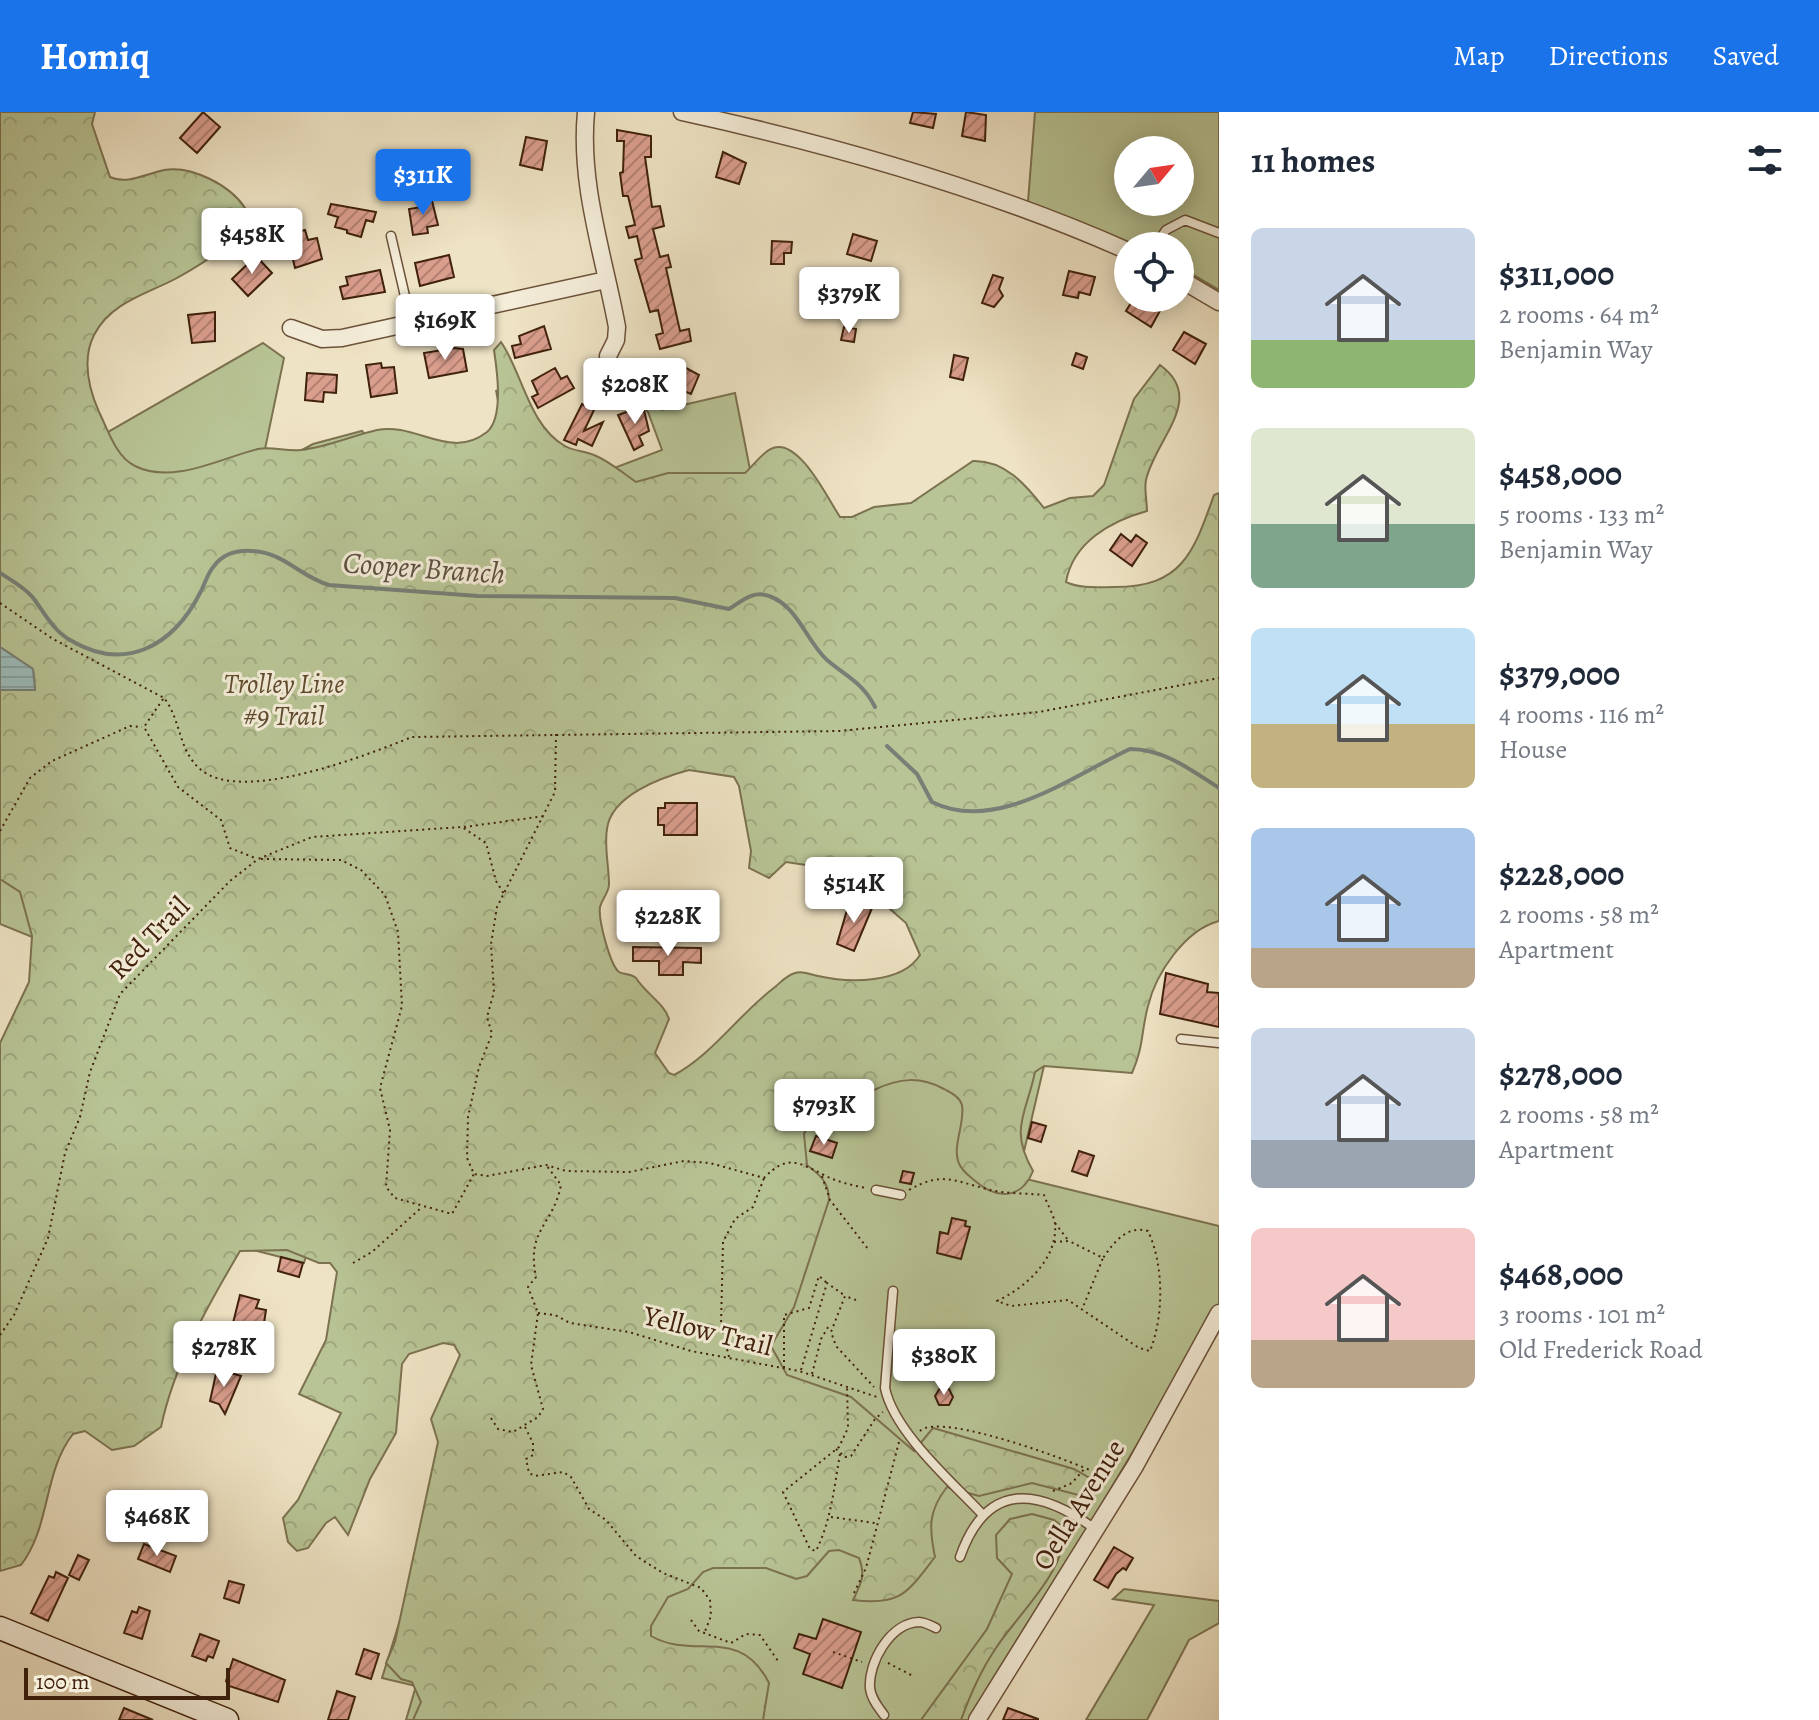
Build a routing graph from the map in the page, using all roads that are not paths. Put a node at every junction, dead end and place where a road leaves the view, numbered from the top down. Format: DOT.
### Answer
graph roads {
  1 [pos="586,112"];
  2 [pos="682,112"];
  3 [pos="1165,232"];
  4 [pos="1219,233"];
  5 [pos="391,236"];
  6 [pos="1114,245"];
  7 [pos="606,280"];
  8 [pos="1194,287"];
  9 [pos="1219,301"];
  10 [pos="411,323"];
  11 [pos="291,328"];
  12 [pos="608,356"];
  13 [pos="1181,1039"];
  14 [pos="1219,1043"];
  15 [pos="876,1190"];
  16 [pos="901,1195"];
  17 [pos="893,1291"];
  18 [pos="1219,1313"];
  19 [pos="983,1515"];
  20 [pos="1096,1530"];
  21 [pos="960,1557"];
  22 [pos="0,1628"];
  23 [pos="936,1628"];
  24 [pos="884,1715"];
  25 [pos="227,1720"];
  26 [pos="977,1720"];
  1 -- 7 [label="street"];
  2 -- 6 [label="street"];
  3 -- 4 [label="lane"];
  5 -- 10 [label="lane"];
  7 -- 10 [label="street"];
  7 -- 12 [label="street"];
  8 -- 9 [label="street"];
  10 -- 11 [label="street"];
  13 -- 14 [label="lane"];
  15 -- 16 [label="lane"];
  17 -- 19 [label="lane"];
  18 -- 20 [label="street, Oella Avenue"];
  19 -- 20 [label="lane"];
  19 -- 21 [label="lane"];
  20 -- 26 [label="street, Oella Avenue"];
  22 -- 25 [label="street"];
  23 -- 24 [label="lane"];
}
